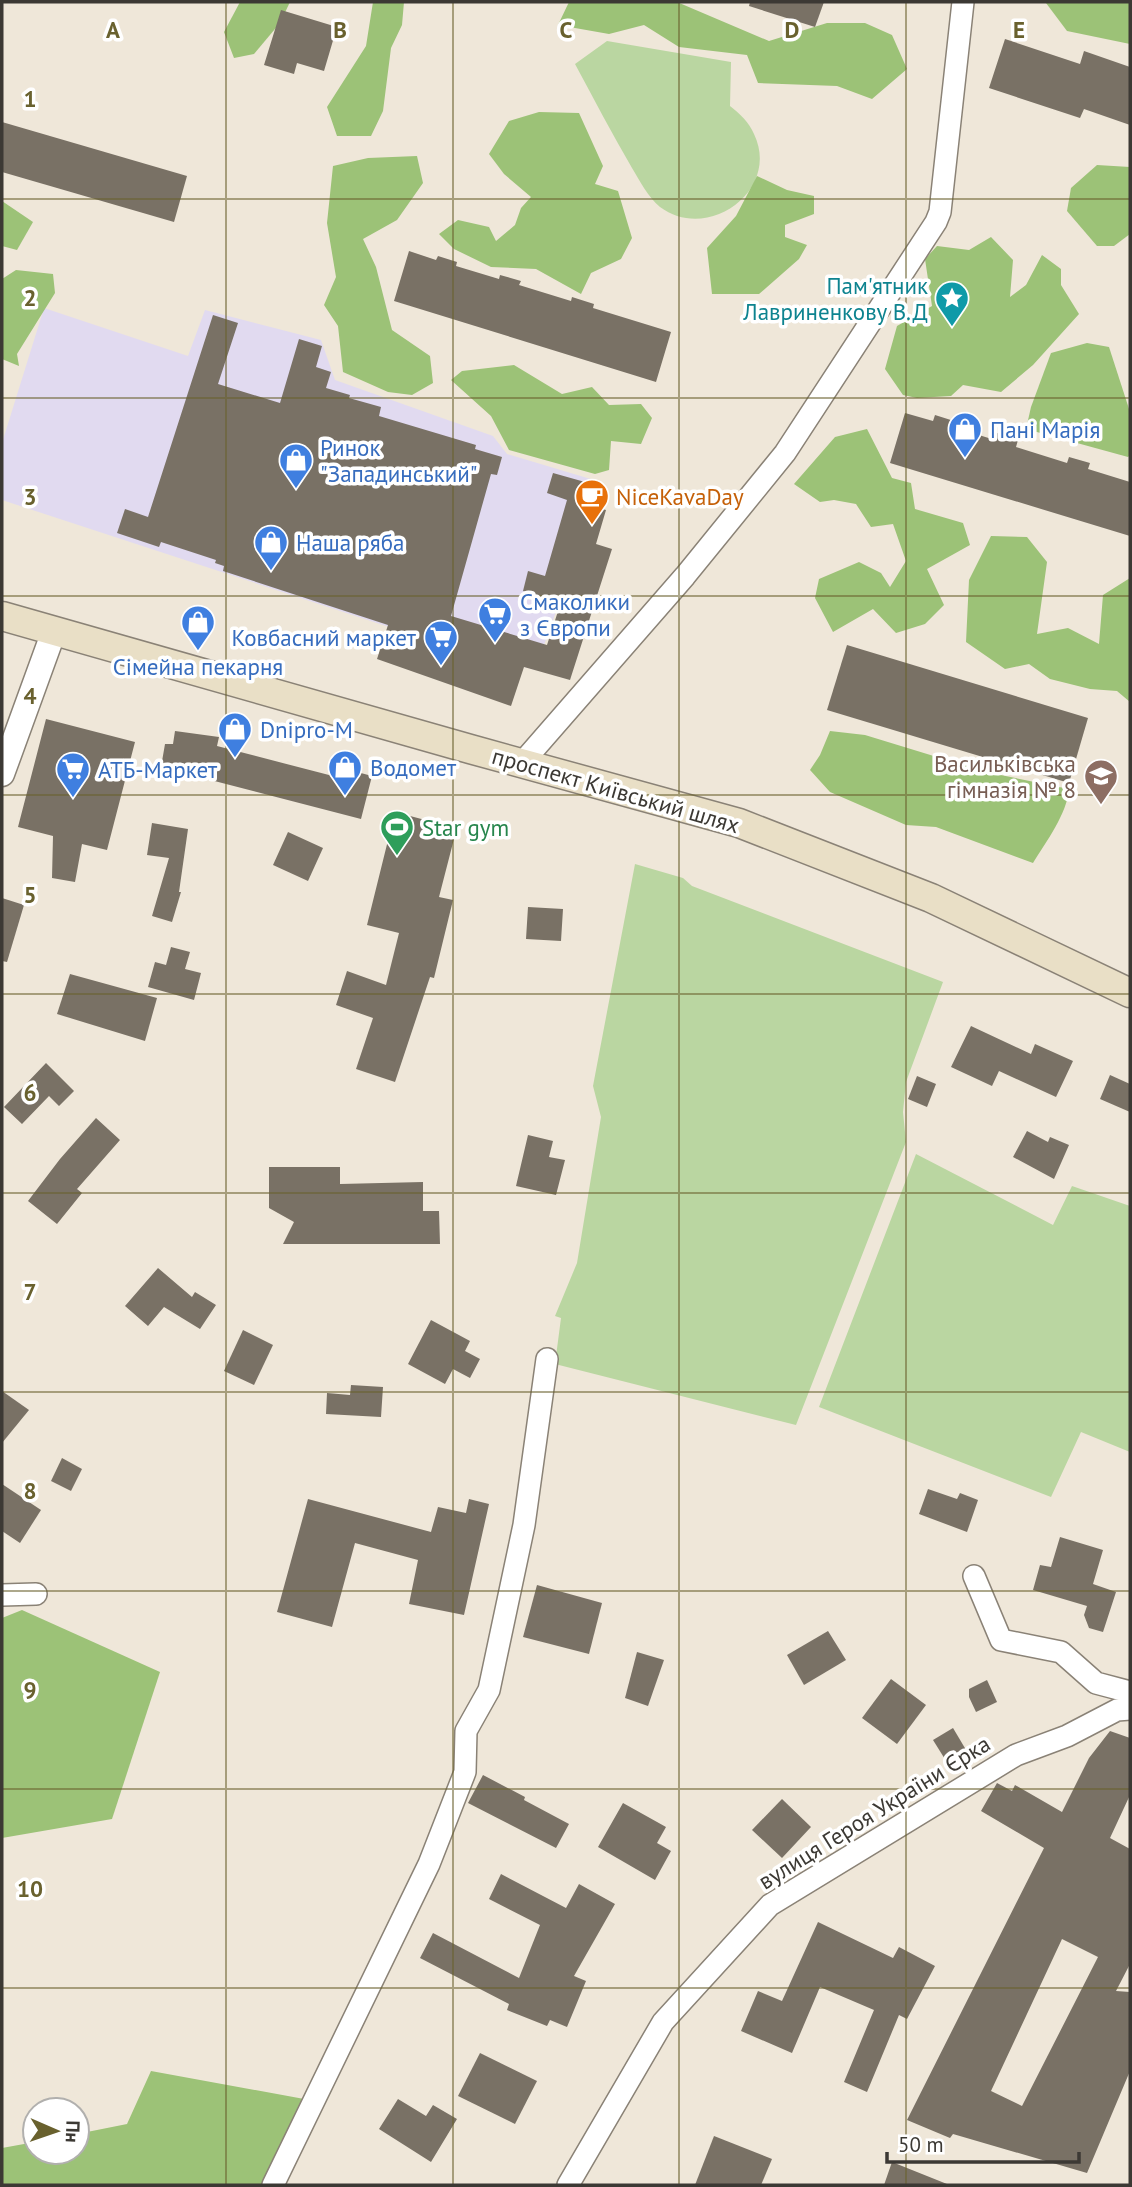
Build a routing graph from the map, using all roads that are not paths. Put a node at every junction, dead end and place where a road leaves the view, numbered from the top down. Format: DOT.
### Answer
graph roads {
  1 [pos="963,2"];
  2 [pos="2,616"];
  3 [pos="54,631"];
  4 [pos="522,763"];
  5 [pos="2,774"];
  6 [pos="1130,993"];
  7 [pos="547,1359"];
  8 [pos="974,1576"];
  9 [pos="36,1594"];
  10 [pos="2,1595"];
  11 [pos="1130,1692"];
  12 [pos="1130,1709"];
  13 [pos="274,2185"];
  14 [pos="568,2185"];
  1 -- 4 [label="street"];
  2 -- 3 [label="main road, проспект Київський шлях"];
  3 -- 4 [label="main road, проспект Київський шлях"];
  3 -- 5 [label="street"];
  4 -- 6 [label="main road, проспект Київський шлях"];
  7 -- 13 [label="street"];
  8 -- 11 [label="street"];
  9 -- 10 [label="street"];
  12 -- 14 [label="street, вулиця Героя України Єрка"];
}
